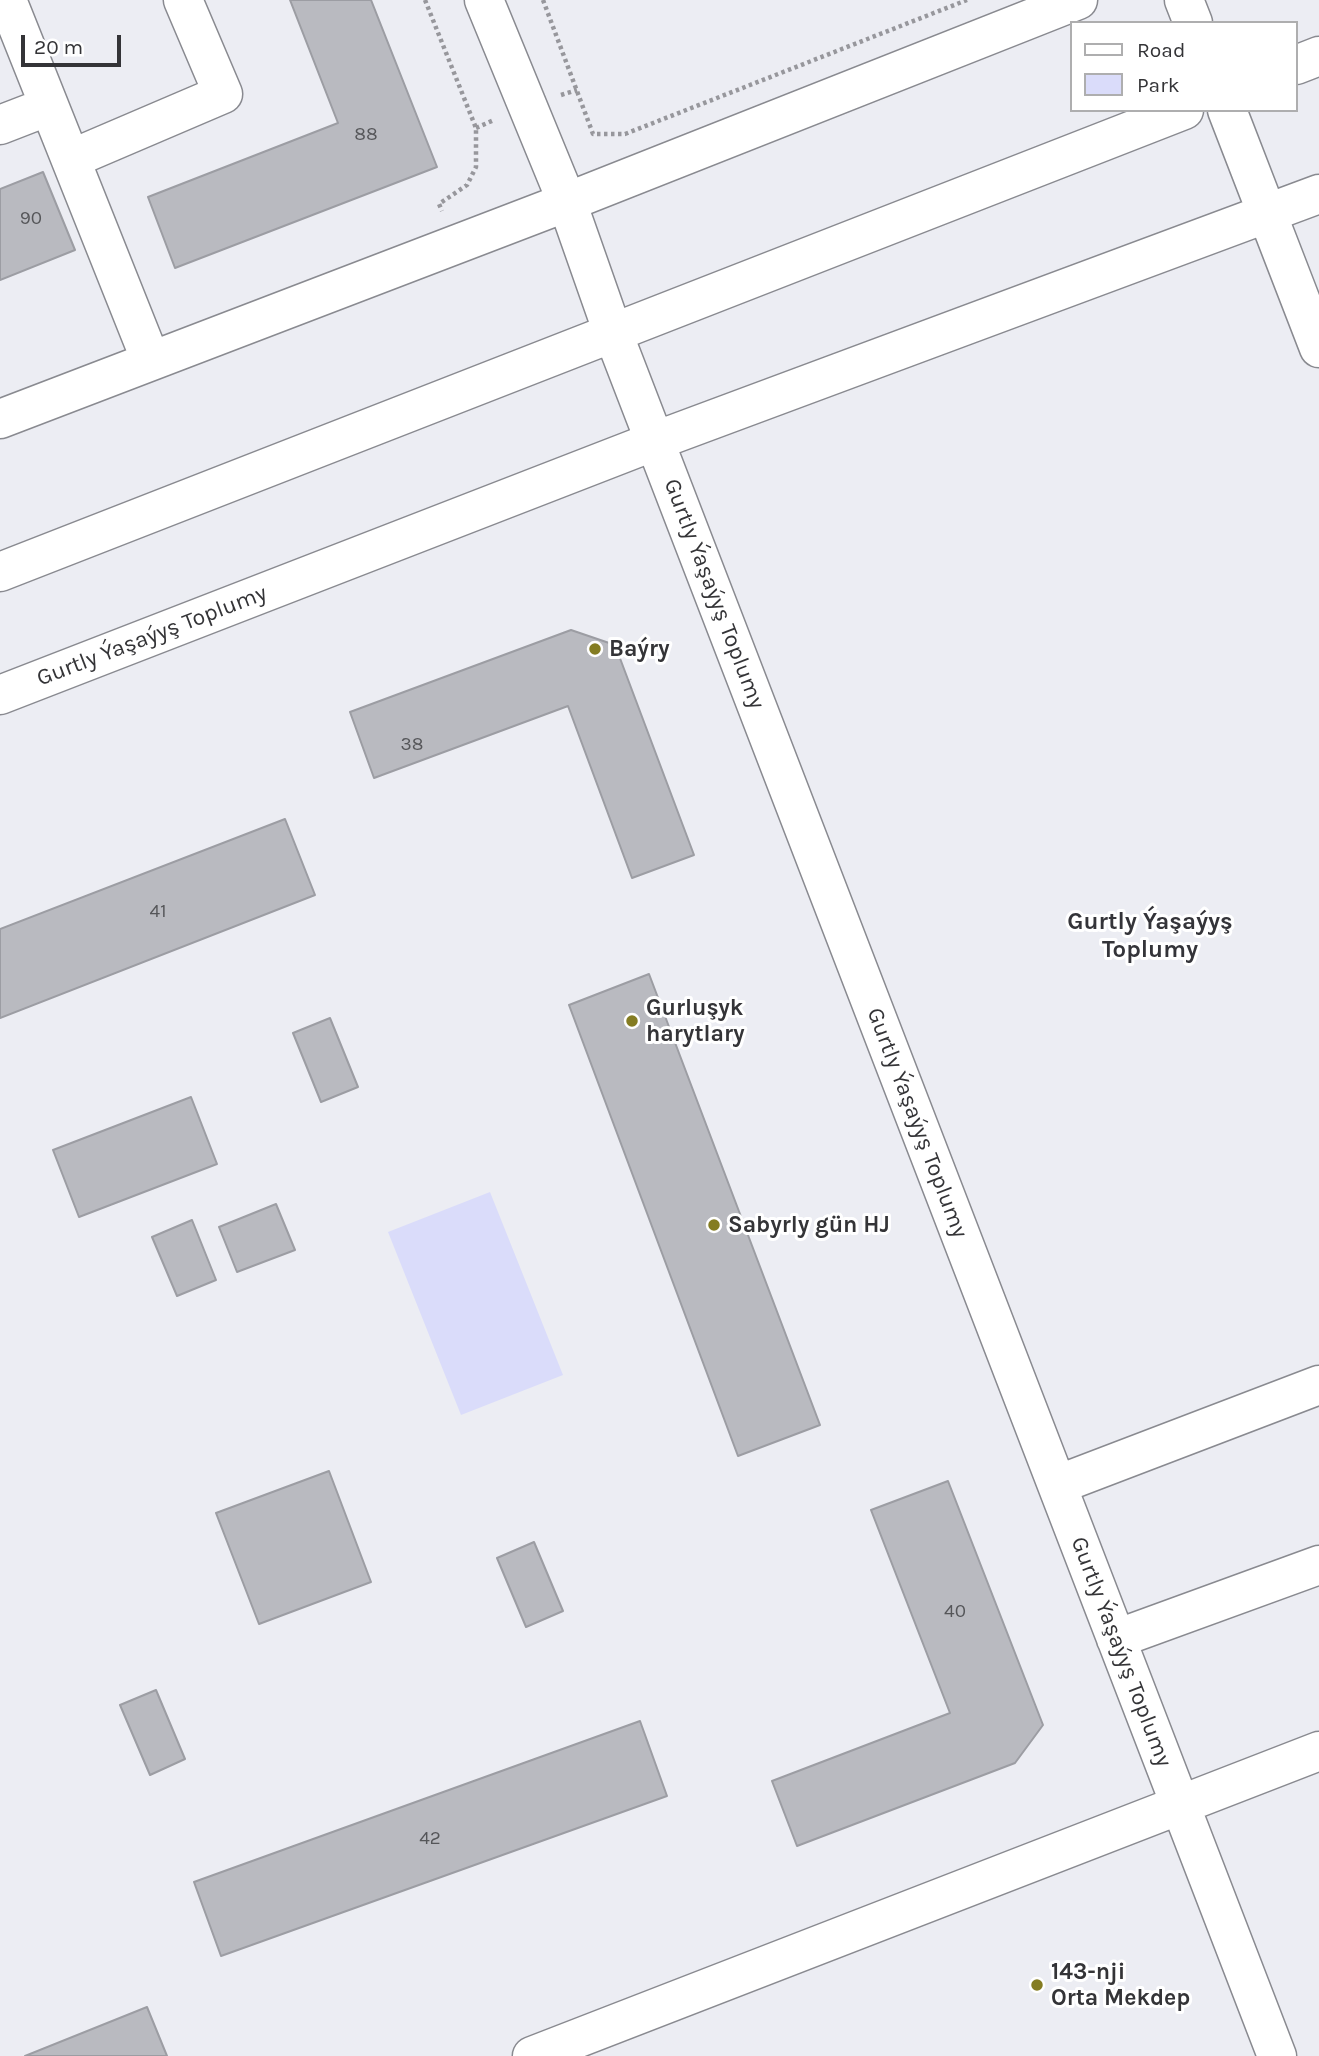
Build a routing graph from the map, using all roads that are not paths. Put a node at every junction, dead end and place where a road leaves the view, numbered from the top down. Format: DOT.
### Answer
graph roads {
  1 [pos="7,0"];
  2 [pos="183,0"];
  3 [pos="484,0"];
  4 [pos="1078,0"];
  5 [pos="1184,0"];
  6 [pos="1192,21"];
  7 [pos="1319,56"];
  8 [pos="1298,64"];
  9 [pos="50,106"];
  10 [pos="1179,112"];
  11 [pos="1228,112"];
  12 [pos="0,125"];
  13 [pos="71,159"];
  14 [pos="1319,194"];
  15 [pos="567,202"];
  16 [pos="1265,213"];
  17 [pos="613,334"];
  18 [pos="1319,348"];
  19 [pos="151,361"];
  20 [pos="0,419"];
  21 [pos="655,441"];
  22 [pos="7,565"];
  23 [pos="0,695"];
  24 [pos="1319,1385"];
  25 [pos="1057,1485"];
  26 [pos="1319,1565"];
  27 [pos="1116,1639"];
  28 [pos="1319,1751"];
  29 [pos="1180,1805"];
  30 [pos="532,2056"];
  31 [pos="1277,2056"];
  1 -- 9 [label="street"];
  2 -- 13 [label="street"];
  3 -- 15 [label="street"];
  4 -- 15 [label="street"];
  5 -- 6 [label="street"];
  7 -- 8 [label="street"];
  9 -- 12 [label="street"];
  9 -- 13 [label="street"];
  10 -- 17 [label="street"];
  11 -- 16 [label="street"];
  13 -- 19 [label="street"];
  14 -- 16 [label="street, Gurtly Ýaşaýyş Toplumy"];
  15 -- 17 [label="street, Gurtly Ýaşaýyş Toplumy"];
  15 -- 19 [label="street"];
  16 -- 18 [label="street"];
  16 -- 21 [label="street, Gurtly Ýaşaýyş Toplumy"];
  17 -- 21 [label="street, Gurtly Ýaşaýyş Toplumy"];
  17 -- 22 [label="street"];
  19 -- 20 [label="street"];
  21 -- 23 [label="street, Gurtly Ýaşaýyş Toplumy"];
  21 -- 25 [label="street, Gurtly Ýaşaýyş Toplumy"];
  24 -- 25 [label="street"];
  25 -- 27 [label="street, Gurtly Ýaşaýyş Toplumy"];
  26 -- 27 [label="street"];
  27 -- 29 [label="street, Gurtly Ýaşaýyş Toplumy"];
  28 -- 29 [label="street"];
  29 -- 30 [label="street"];
  29 -- 31 [label="street, Gurtly Ýaşaýyş Toplumy"];
}
